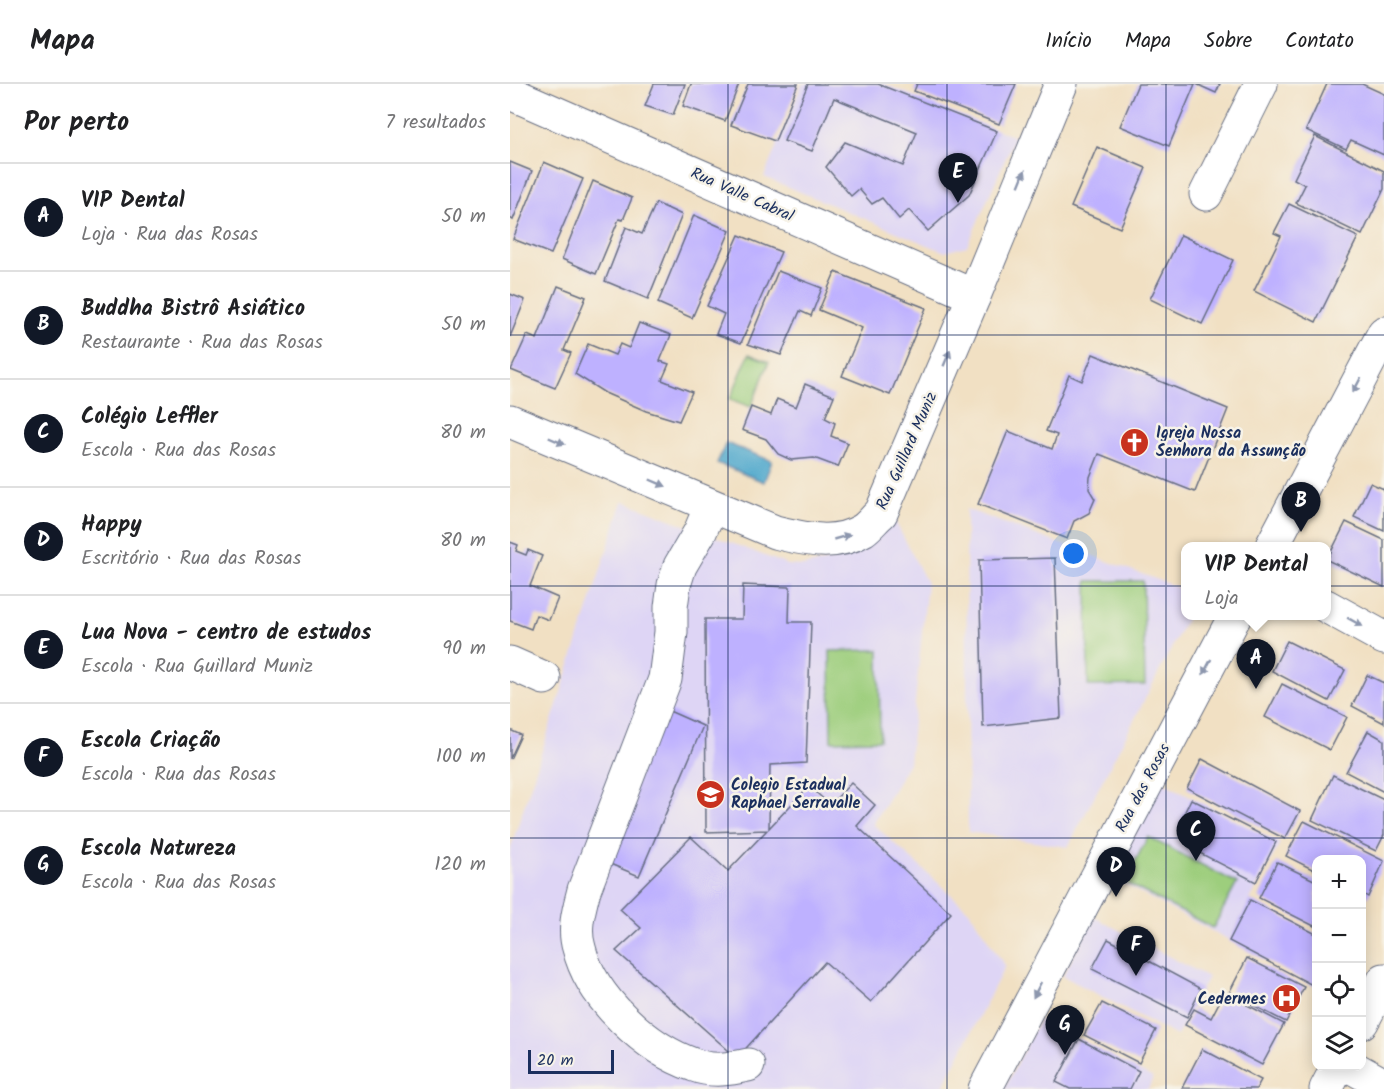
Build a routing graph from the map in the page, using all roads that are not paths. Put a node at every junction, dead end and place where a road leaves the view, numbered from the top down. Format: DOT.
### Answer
graph roads {
  1 [pos="1061,84"];
  2 [pos="1261,84"];
  3 [pos="510,93"];
  4 [pos="1206,194"];
  5 [pos="974,296"];
  6 [pos="1384,333"];
  7 [pos="510,421"];
  8 [pos="711,506"];
  9 [pos="1274,542"];
  10 [pos="1331,609"];
  11 [pos="1232,620"];
  12 [pos="1384,638"];
  13 [pos="510,663"];
  14 [pos="544,678"];
  15 [pos="1384,980"];
  16 [pos="1365,1017"];
  17 [pos="748,1065"];
  18 [pos="1335,1071"];
  19 [pos="1359,1071"];
  20 [pos="1384,1085"];
  21 [pos="985,1089"];
  22 [pos="1326,1089"];
  5 -- 1 [label="street, Rua Guillard Muniz, one-way"];
  2 -- 4 [label="street"];
  3 -- 5 [label="street, Rua Valle Cabral"];
  8 -- 5 [label="street, Rua Guillard Muniz, one-way"];
  6 -- 9 [label="street, one-way"];
  7 -- 8 [label="street, Rua Guillard Muniz, one-way"];
  8 -- 17 [label="street"];
  10 -- 12 [label="street, one-way"];
  11 -- 21 [label="street, Rua das Rosas, one-way"];
  13 -- 14 [label="street"];
  15 -- 16 [label="street"];
  18 -- 22 [label="street"];
  19 -- 20 [label="street"];
}
